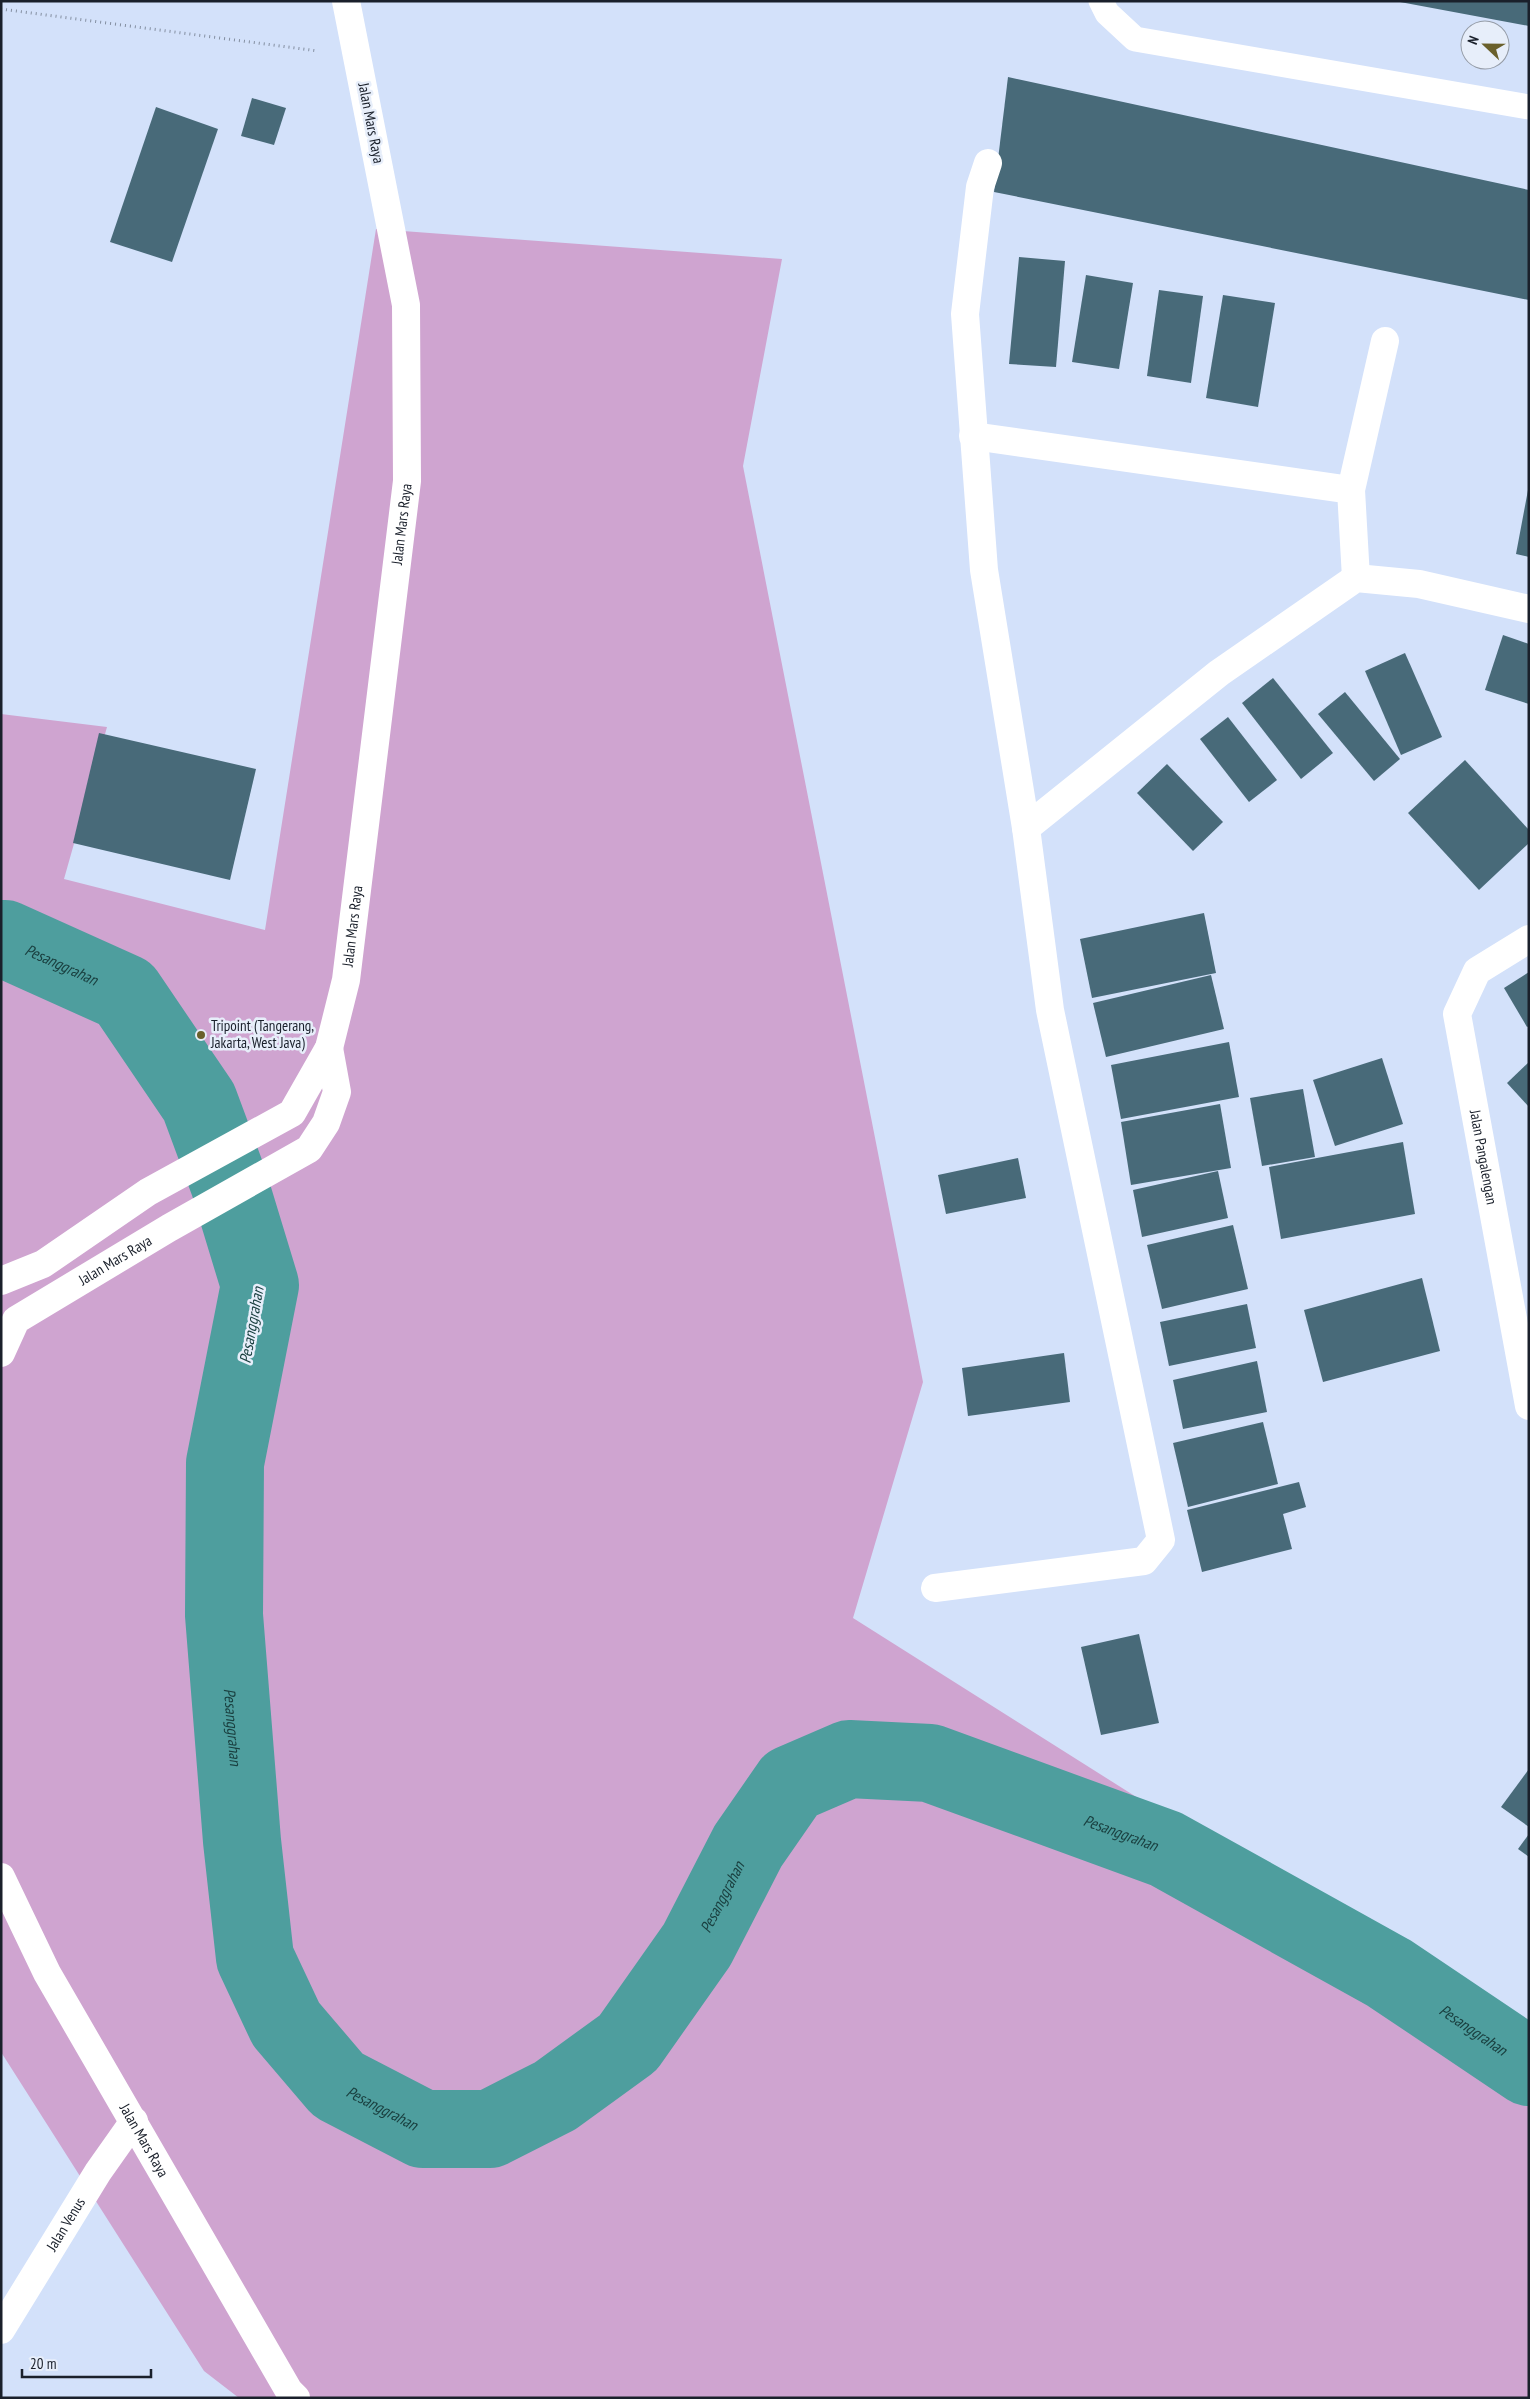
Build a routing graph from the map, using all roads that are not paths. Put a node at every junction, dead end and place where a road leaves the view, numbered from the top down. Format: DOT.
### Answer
graph roads {
  1 [pos="346,1"];
  2 [pos="1101,1"];
  3 [pos="1529,107"];
  4 [pos="988,162"];
  5 [pos="1385,341"];
  6 [pos="973,436"];
  7 [pos="1351,490"];
  8 [pos="1356,578"];
  9 [pos="1529,609"];
  10 [pos="1026,828"];
  11 [pos="1529,939"];
  12 [pos="329,1048"];
  13 [pos="1,1281"];
  14 [pos="1,1353"];
  15 [pos="1529,1406"];
  16 [pos="935,1588"];
  17 [pos="1,1877"];
  18 [pos="134,2121"];
  19 [pos="1,2330"];
  20 [pos="296,2398"];
  1 -- 12 [label="street, Jalan Mars Raya"];
  2 -- 3 [label="lane"];
  4 -- 6 [label="street"];
  5 -- 7 [label="street"];
  6 -- 7 [label="street"];
  6 -- 10 [label="street"];
  7 -- 8 [label="street"];
  8 -- 9 [label="street"];
  8 -- 10 [label="street"];
  10 -- 16 [label="street"];
  11 -- 15 [label="street, Jalan Pangalengan"];
  12 -- 13 [label="street, Jalan Mars Raya"];
  12 -- 14 [label="street, Jalan Mars Raya"];
  17 -- 18 [label="street, Jalan Mars Raya"];
  18 -- 19 [label="street, Jalan Venus"];
  18 -- 20 [label="street, Jalan Mars Raya"];
}
